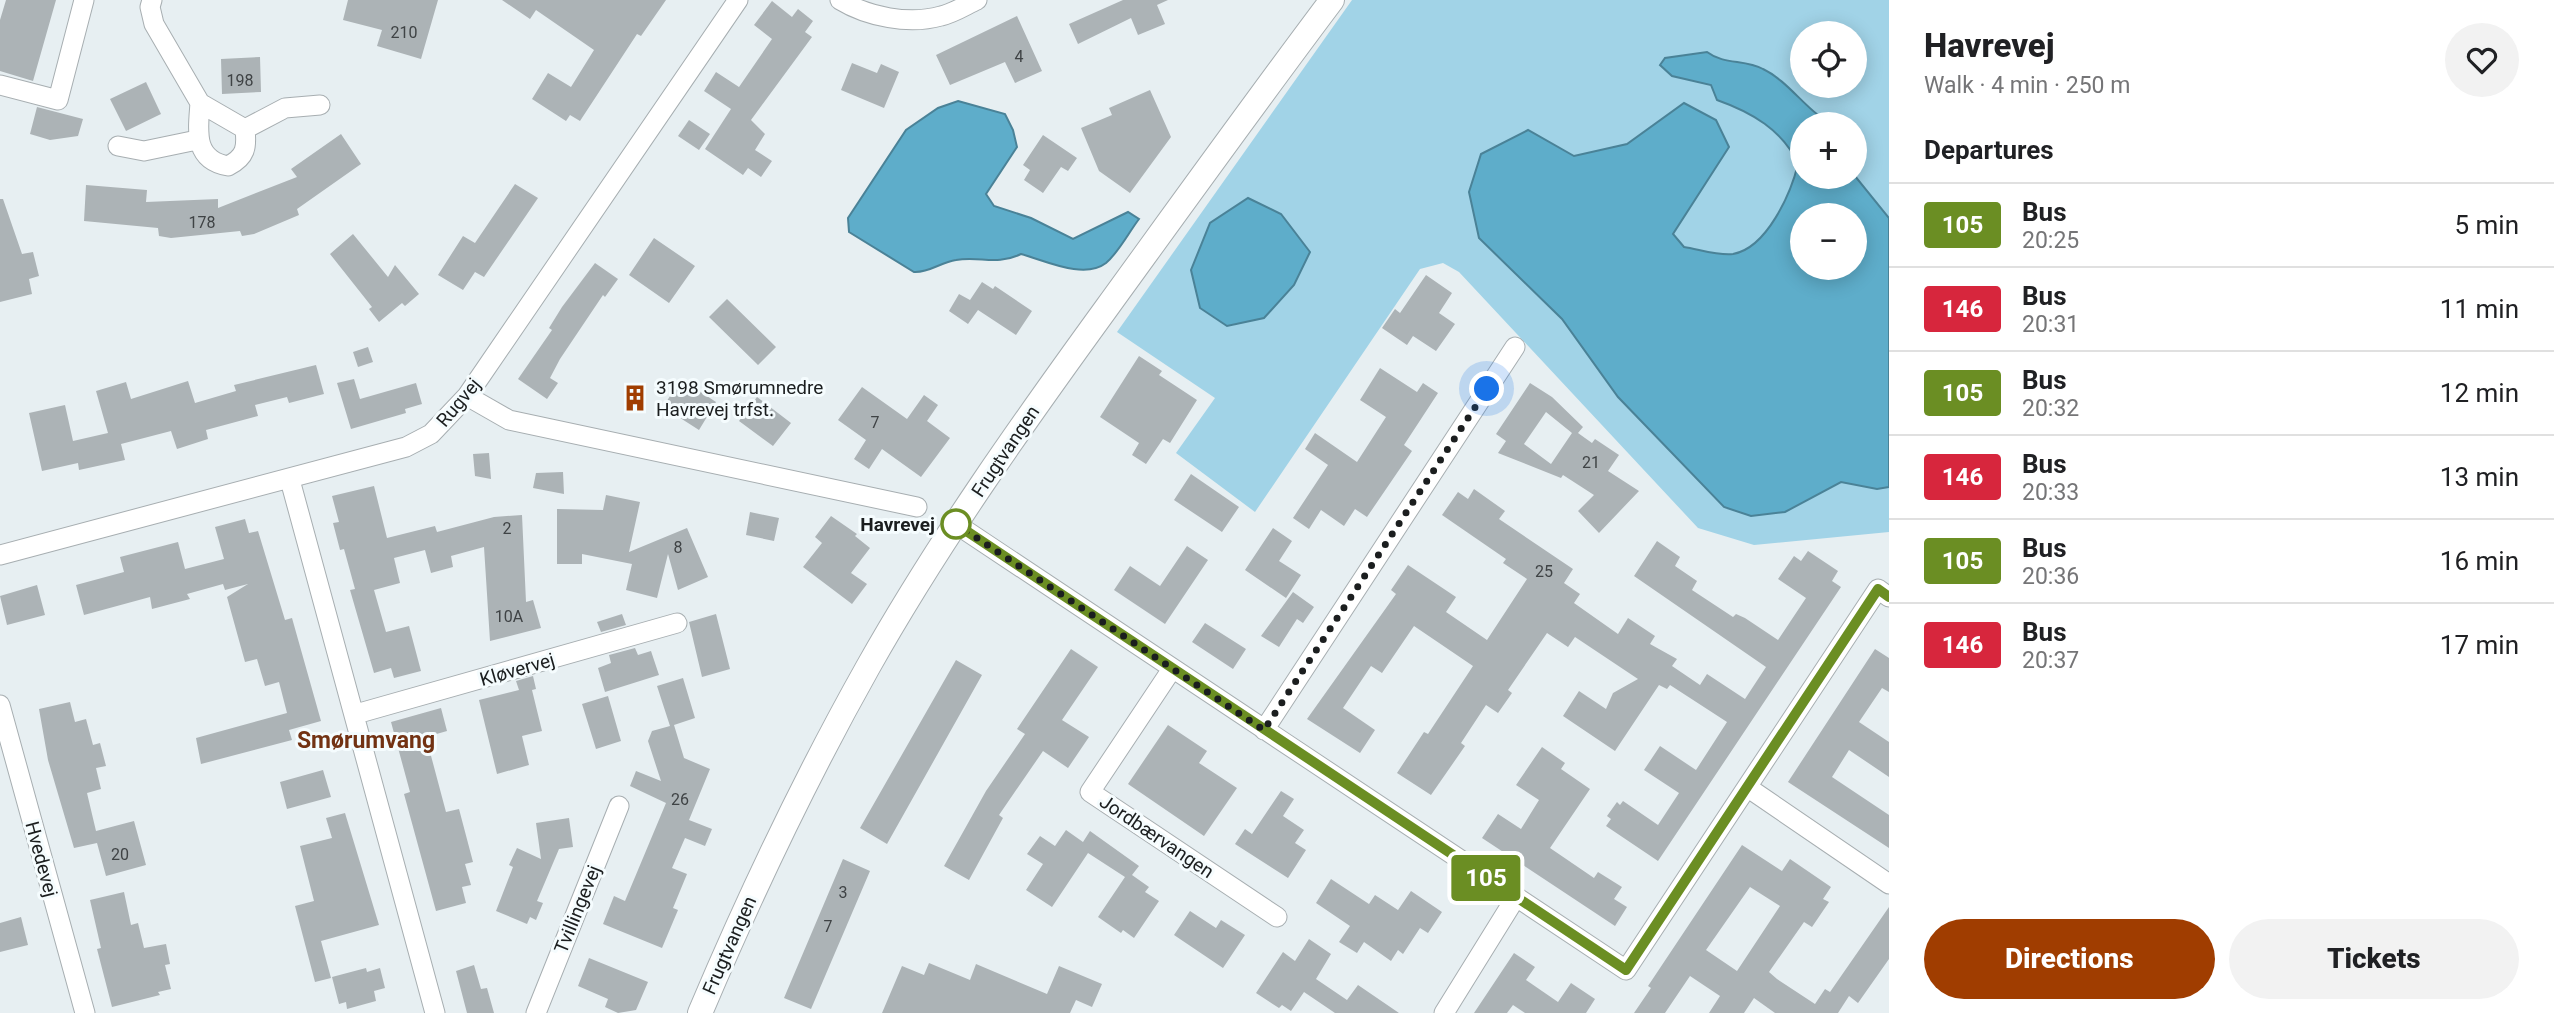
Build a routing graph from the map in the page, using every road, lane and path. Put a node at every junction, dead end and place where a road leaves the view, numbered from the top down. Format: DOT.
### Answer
graph roads {
  1 [pos="84,0"];
  2 [pos="152,0"];
  3 [pos="738,0"];
  4 [pos="839,0"];
  5 [pos="977,0"];
  6 [pos="1332,0"];
  7 [pos="0,85"];
  8 [pos="200,103"];
  9 [pos="320,105"];
  10 [pos="245,128"];
  11 [pos="197,139"];
  12 [pos="118,146"];
  13 [pos="1515,347"];
  14 [pos="467,396"];
  15 [pos="290,480"];
  16 [pos="917,507"];
  17 [pos="956,524"];
  18 [pos="0,555"];
  19 [pos="1889,597"];
  20 [pos="677,623"];
  21 [pos="1172,669"];
  22 [pos="0,705"];
  23 [pos="356,714"];
  24 [pos="1264,730"];
  25 [pos="1747,787"];
  26 [pos="619,806"];
  27 [pos="1889,884"];
  28 [pos="1516,897"];
  29 [pos="1277,917"];
  30 [pos="85,1013"];
  31 [pos="435,1013"];
  32 [pos="536,1013"];
  33 [pos="700,1013"];
  34 [pos="1444,1013"];
  1 -- 7 [label="street"];
  2 -- 8 [label="street"];
  3 -- 14 [label="street, Rugvej"];
  4 -- 5 [label="street"];
  6 -- 17 [label="street, Frugtvangen"];
  8 -- 10 [label="street"];
  8 -- 11 [label="street"];
  9 -- 10 [label="street"];
  10 -- 11 [label="street"];
  11 -- 12 [label="street"];
  13 -- 24 [label="street"];
  14 -- 15 [label="street, Rugvej"];
  14 -- 16 [label="street"];
  15 -- 18 [label="street, Rugvej"];
  15 -- 23 [label="street"];
  17 -- 21 [label="street"];
  17 -- 33 [label="street, Frugtvangen"];
  19 -- 25 [label="street"];
  20 -- 23 [label="street, Kløvervej"];
  21 -- 24 [label="street"];
  21 -- 29 [label="street, Jordbærvangen"];
  22 -- 30 [label="street, Hvedevej"];
  23 -- 31 [label="street"];
  24 -- 28 [label="street"];
  25 -- 27 [label="street"];
  25 -- 28 [label="street"];
  26 -- 32 [label="street, Tvillingevej"];
  28 -- 34 [label="street"];
}
